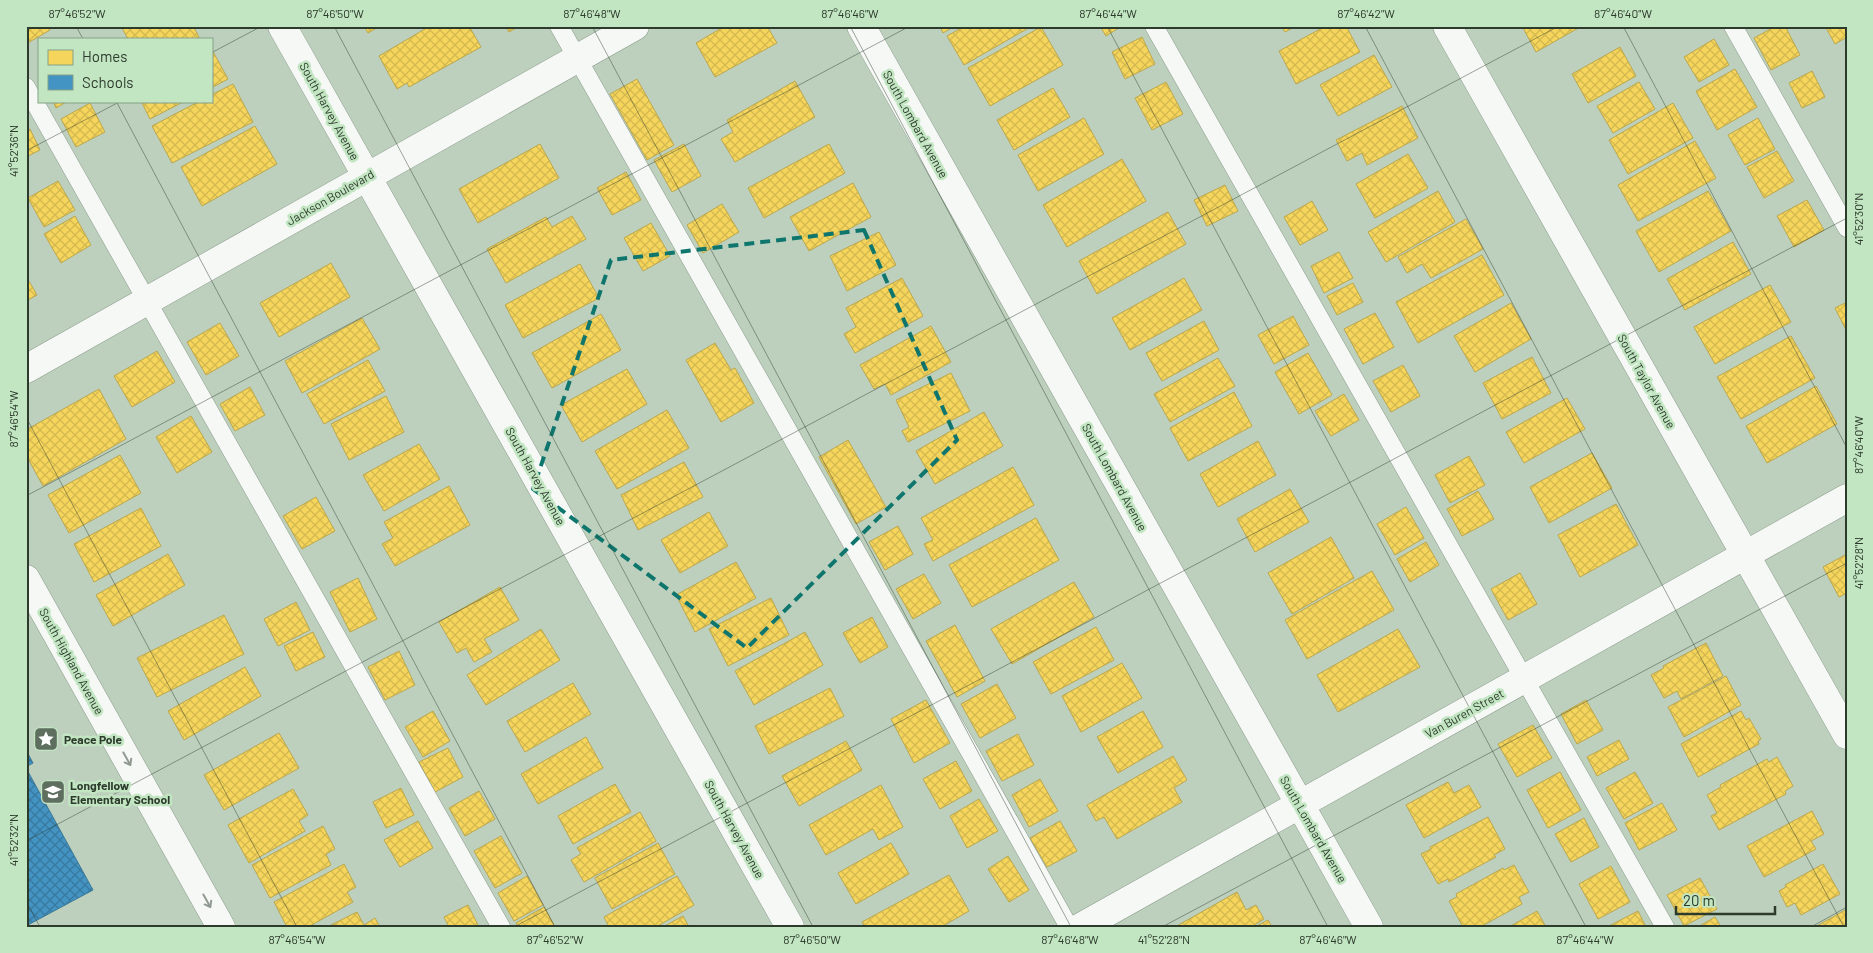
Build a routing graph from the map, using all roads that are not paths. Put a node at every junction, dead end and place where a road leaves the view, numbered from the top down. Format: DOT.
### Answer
graph roads {
  1 [pos="282,26"];
  2 [pos="559,26"];
  3 [pos="635,26"];
  4 [pos="861,26"];
  5 [pos="1154,26"];
  6 [pos="1447,26"];
  7 [pos="1733,26"];
  8 [pos="577,59"];
  9 [pos="26,87"];
  10 [pos="367,176"];
  11 [pos="1847,228"];
  12 [pos="147,300"];
  13 [pos="26,369"];
  14 [pos="1847,498"];
  15 [pos="1745,556"];
  16 [pos="26,579"];
  17 [pos="1524,679"];
  18 [pos="1847,735"];
  19 [pos="1300,804"];
  20 [pos="221,927"];
  21 [pos="501,927"];
  22 [pos="790,927"];
  23 [pos="1069,927"];
  24 [pos="1082,927"];
  25 [pos="1370,927"];
  26 [pos="1665,927"];
  1 -- 10 [label="street, South Harvey Avenue"];
  2 -- 8 [label="lane"];
  3 -- 8 [label="street, Jackson Boulevard"];
  4 -- 19 [label="street, South Lombard Avenue"];
  5 -- 17 [label="lane"];
  6 -- 15 [label="street, South Taylor Avenue"];
  7 -- 11 [label="lane"];
  8 -- 10 [label="street, Jackson Boulevard"];
  8 -- 23 [label="lane"];
  9 -- 12 [label="lane"];
  10 -- 12 [label="street, Jackson Boulevard"];
  10 -- 22 [label="street, South Harvey Avenue"];
  12 -- 13 [label="street, Jackson Boulevard"];
  12 -- 21 [label="lane"];
  14 -- 15 [label="street, Van Buren Street"];
  15 -- 17 [label="street, Van Buren Street"];
  15 -- 18 [label="street, South Taylor Avenue"];
  16 -- 20 [label="street, South Highland Avenue, one-way"];
  17 -- 19 [label="street, Van Buren Street"];
  17 -- 26 [label="lane"];
  19 -- 24 [label="street, Van Buren Street"];
  19 -- 25 [label="street, South Lombard Avenue"];
}
